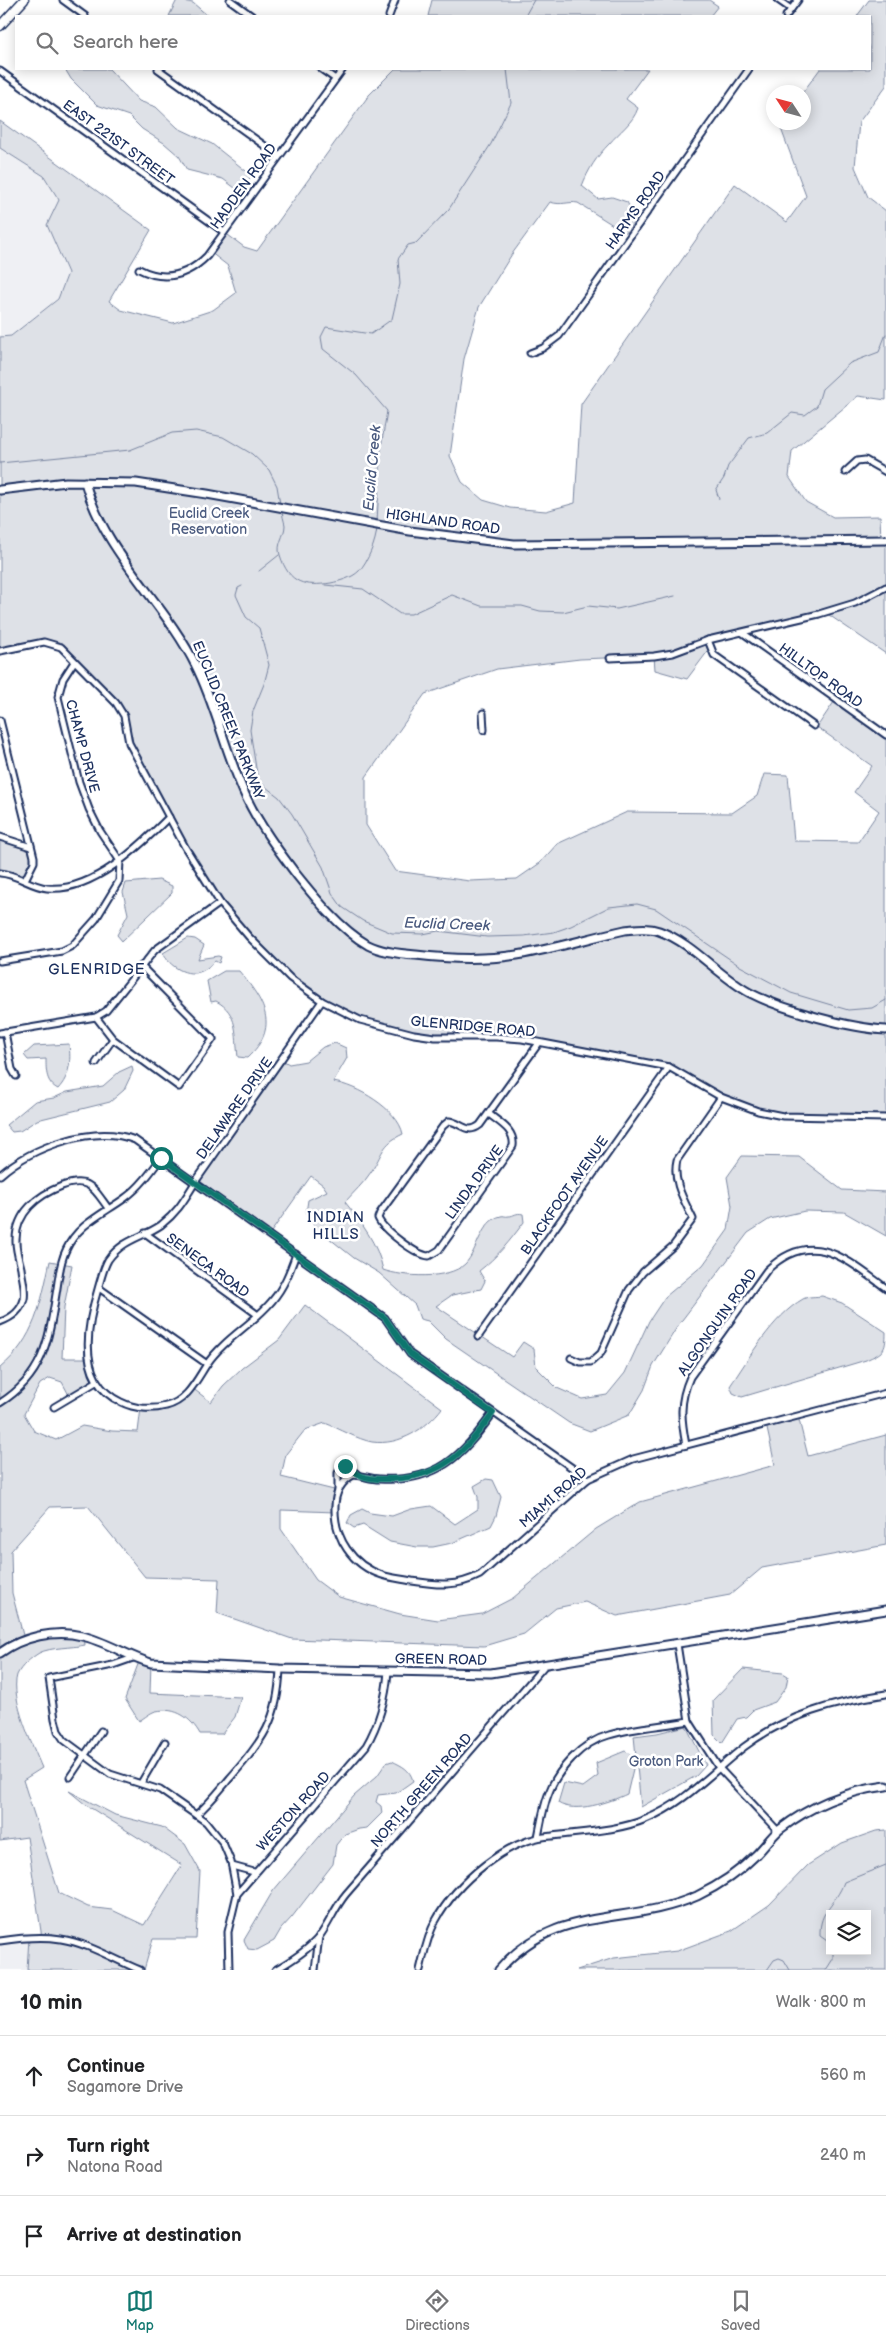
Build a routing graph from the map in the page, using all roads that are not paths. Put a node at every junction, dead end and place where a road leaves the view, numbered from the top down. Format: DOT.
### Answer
graph roads {
  1 [pos="24,0"];
  2 [pos="62,0"];
  3 [pos="230,0"];
  4 [pos="395,0"];
  5 [pos="778,0"];
  6 [pos="798,0"];
  7 [pos="791,9"];
  8 [pos="84,15"];
  9 [pos="251,15"];
  10 [pos="389,15"];
  11 [pos="787,15"];
  12 [pos="0,26"];
  13 [pos="159,70"];
  14 [pos="322,70"];
  15 [pos="342,70"];
  16 [pos="748,70"];
  17 [pos="0,71"];
  18 [pos="334,78"];
  19 [pos="279,156"];
  20 [pos="224,232"];
  21 [pos="139,269"];
  22 [pos="530,353"];
  23 [pos="845,472"];
  24 [pos="886,472"];
  25 [pos="85,482"];
  26 [pos="0,490"];
  27 [pos="886,540"];
  28 [pos="886,587"];
  29 [pos="743,633"];
  30 [pos="708,640"];
  31 [pos="0,651"];
  32 [pos="610,658"];
  33 [pos="74,662"];
  34 [pos="483,712"];
  35 [pos="0,720"];
  36 [pos="814,726"];
  37 [pos="484,730"];
  38 [pos="886,735"];
  39 [pos="169,817"];
  40 [pos="0,837"];
  41 [pos="31,847"];
  42 [pos="120,861"];
  43 [pos="0,873"];
  44 [pos="25,880"];
  45 [pos="220,903"];
  46 [pos="0,961"];
  47 [pos="142,966"];
  48 [pos="322,1001"];
  49 [pos="96,1017"];
  50 [pos="886,1030"];
  51 [pos="2,1032"];
  52 [pos="113,1039"];
  53 [pos="539,1043"];
  54 [pos="96,1062"];
  55 [pos="669,1068"];
  56 [pos="16,1076"];
  57 [pos="721,1097"];
  58 [pos="489,1114"];
  59 [pos="886,1118"];
  60 [pos="161,1158"];
  61 [pos="0,1175"];
  62 [pos="196,1182"];
  63 [pos="108,1208"];
  64 [pos="145,1233"];
  65 [pos="296,1254"];
  66 [pos="99,1288"];
  67 [pos="886,1288"];
  68 [pos="258,1315"];
  69 [pos="0,1322"];
  70 [pos="478,1336"];
  71 [pos="570,1358"];
  72 [pos="207,1364"];
  73 [pos="96,1382"];
  74 [pos="886,1393"];
  75 [pos="0,1403"];
  76 [pos="54,1407"];
  77 [pos="493,1413"];
  78 [pos="686,1445"];
  79 [pos="359,1475"];
  80 [pos="588,1479"];
  81 [pos="338,1491"];
  82 [pos="886,1610"];
  83 [pos="678,1644"];
  84 [pos="0,1652"];
  85 [pos="134,1658"];
  86 [pos="547,1663"];
  87 [pos="280,1669"];
  88 [pos="388,1671"];
  89 [pos="886,1694"];
  90 [pos="689,1722"];
  91 [pos="102,1731"];
  92 [pos="165,1742"];
  93 [pos="84,1757"];
  94 [pos="719,1768"];
  95 [pos="70,1777"];
  96 [pos="141,1783"];
  97 [pos="886,1786"];
  98 [pos="196,1814"];
  99 [pos="778,1831"];
  100 [pos="538,1837"];
  101 [pos="232,1866"];
  102 [pos="254,1872"];
  103 [pos="237,1894"];
  104 [pos="320,1936"];
  105 [pos="0,1941"];
  106 [pos="140,1970"];
  107 [pos="229,1970"];
  108 [pos="275,1970"];
  109 [pos="315,1970"];
  110 [pos="420,1970"];
  111 [pos="499,1970"];
  1 -- 12 [label="main road"];
  2 -- 8 [label="street"];
  3 -- 9 [label="street"];
  4 -- 10 [label="street"];
  5 -- 7 [label="street"];
  6 -- 7 [label="street"];
  7 -- 11 [label="street"];
  13 -- 19 [label="street"];
  14 -- 18 [label="street"];
  15 -- 18 [label="street, HADDEN ROAD"];
  16 -- 22 [label="street, HARMS ROAD"];
  17 -- 20 [label="street, EAST 221ST STREET"];
  18 -- 19 [label="street, HADDEN ROAD"];
  19 -- 20 [label="street, HADDEN ROAD"];
  20 -- 21 [label="street, HADDEN ROAD"];
  23 -- 24 [label="street"];
  25 -- 26 [label="street, HIGHLAND ROAD"];
  25 -- 27 [label="street, HIGHLAND ROAD"];
  25 -- 50 [label="street, EUCLID CREEK PARKWAY"];
  28 -- 29 [label="street"];
  29 -- 30 [label="street"];
  29 -- 38 [label="street, HILLTOP ROAD"];
  30 -- 32 [label="street"];
  30 -- 36 [label="street"];
  31 -- 33 [label="street, GLENRIDGE ROAD"];
  33 -- 39 [label="street, GLENRIDGE ROAD"];
  33 -- 42 [label="street, CHAMP DRIVE"];
  34 -- 37 [label="street"];
  35 -- 41 [label="street"];
  39 -- 42 [label="street"];
  39 -- 45 [label="street, GLENRIDGE ROAD"];
  40 -- 41 [label="street"];
  41 -- 44 [label="street"];
  42 -- 44 [label="street"];
  42 -- 46 [label="street"];
  43 -- 44 [label="street"];
  45 -- 47 [label="street"];
  45 -- 48 [label="street, GLENRIDGE ROAD"];
  47 -- 49 [label="street"];
  47 -- 52 [label="street"];
  48 -- 53 [label="street, GLENRIDGE ROAD"];
  48 -- 62 [label="street, DELAWARE DRIVE"];
  49 -- 51 [label="street"];
  49 -- 52 [label="street"];
  51 -- 56 [label="street"];
  52 -- 54 [label="street"];
  53 -- 55 [label="street, GLENRIDGE ROAD"];
  53 -- 58 [label="street"];
  55 -- 57 [label="street, GLENRIDGE ROAD"];
  55 -- 70 [label="street, BLACKFOOT AVENUE"];
  57 -- 59 [label="street, GLENRIDGE ROAD"];
  57 -- 71 [label="street"];
  58 -- 58 [label="street, LINDA DRIVE"];
  60 -- 61 [label="street"];
  60 -- 62 [label="street"];
  60 -- 63 [label="street"];
  62 -- 64 [label="street, DELAWARE DRIVE"];
  62 -- 65 [label="street"];
  63 -- 69 [label="street"];
  63 -- 75 [label="street"];
  64 -- 66 [label="street, DELAWARE DRIVE"];
  64 -- 68 [label="street, SENECA ROAD"];
  65 -- 68 [label="street"];
  65 -- 77 [label="street"];
  66 -- 72 [label="street"];
  66 -- 73 [label="street, DELAWARE DRIVE"];
  67 -- 78 [label="street, ALGONQUIN ROAD"];
  68 -- 72 [label="street"];
  72 -- 73 [label="street"];
  73 -- 76 [label="street"];
  74 -- 78 [label="street, MIAMI ROAD"];
  77 -- 79 [label="street"];
  77 -- 80 [label="street"];
  78 -- 80 [label="street, MIAMI ROAD"];
  79 -- 81 [label="street, MIAMI ROAD"];
  79 -- 81 [label="street"];
  80 -- 81 [label="street, MIAMI ROAD"];
  82 -- 83 [label="street, GREEN ROAD"];
  83 -- 86 [label="street, GREEN ROAD"];
  83 -- 90 [label="street"];
  84 -- 85 [label="street, GREEN ROAD"];
  85 -- 87 [label="street, GREEN ROAD"];
  85 -- 93 [label="street"];
  86 -- 88 [label="street, GREEN ROAD"];
  86 -- 104 [label="street, NORTH GREEN ROAD"];
  87 -- 88 [label="street, GREEN ROAD"];
  87 -- 98 [label="street"];
  88 -- 102 [label="street, WESTON ROAD"];
  89 -- 94 [label="street"];
  90 -- 94 [label="street"];
  90 -- 100 [label="street"];
  91 -- 93 [label="street"];
  92 -- 96 [label="street"];
  93 -- 95 [label="street"];
  93 -- 96 [label="street"];
  94 -- 99 [label="street"];
  94 -- 100 [label="street"];
  96 -- 98 [label="street"];
  97 -- 99 [label="street"];
  98 -- 101 [label="street"];
  99 -- 111 [label="street"];
  100 -- 110 [label="street"];
  101 -- 102 [label="street"];
  101 -- 103 [label="street"];
  102 -- 103 [label="street, WESTON ROAD"];
  103 -- 107 [label="street, WESTON ROAD"];
  104 -- 108 [label="street, NORTH GREEN ROAD"];
  104 -- 109 [label="street, NORTH GREEN ROAD"];
  105 -- 106 [label="street"];
}
